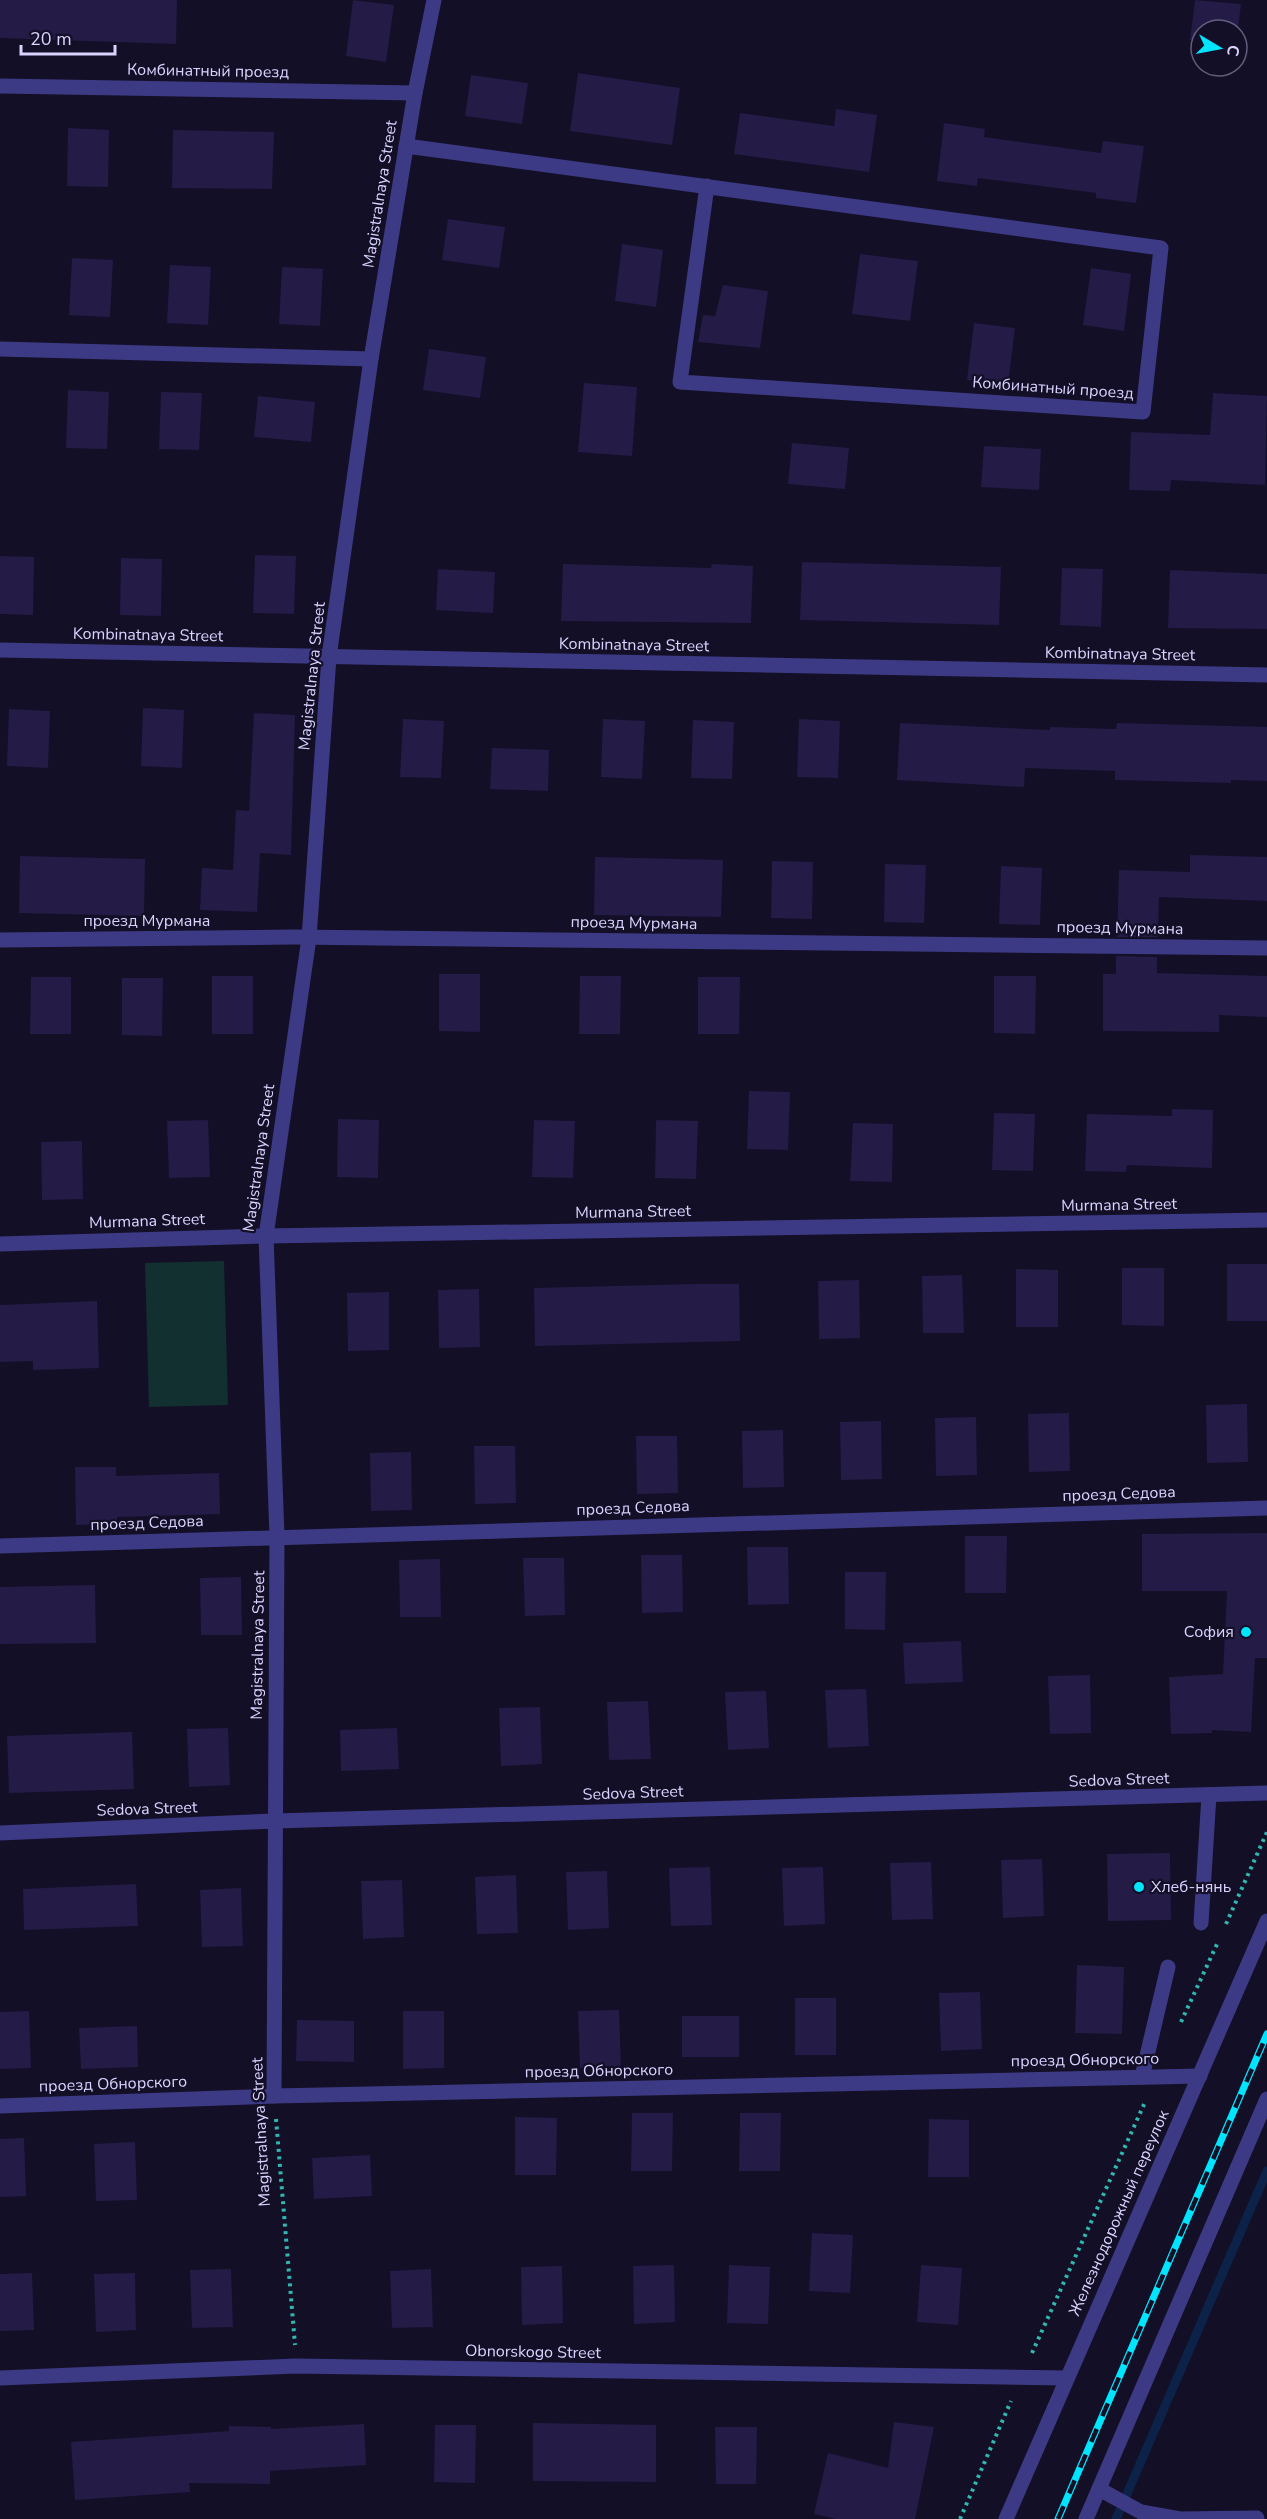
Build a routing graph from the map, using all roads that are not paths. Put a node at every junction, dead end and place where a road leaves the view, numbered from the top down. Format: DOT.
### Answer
graph roads {
  1 [pos="434,0"];
  2 [pos="0,86"];
  3 [pos="415,93"];
  4 [pos="406,146"];
  5 [pos="707,186"];
  6 [pos="0,349"];
  7 [pos="371,359"];
  8 [pos="0,650"];
  9 [pos="329,657"];
  10 [pos="1267,675"];
  11 [pos="309,938"];
  12 [pos="0,940"];
  13 [pos="1267,948"];
  14 [pos="1267,1220"];
  15 [pos="266,1236"];
  16 [pos="0,1244"];
  17 [pos="1267,1508"];
  18 [pos="277,1536"];
  19 [pos="0,1546"];
  20 [pos="1267,1793"];
  21 [pos="1209,1795"];
  22 [pos="274,1821"];
  23 [pos="0,1833"];
  24 [pos="1267,1922"];
  25 [pos="1201,1923"];
  26 [pos="1168,1967"];
  27 [pos="1200,2076"];
  28 [pos="1149,2077"];
  29 [pos="274,2096"];
  30 [pos="1267,2099"];
  31 [pos="0,2106"];
  32 [pos="0,2378"];
  33 [pos="1066,2378"];
  34 [pos="1099,2489"];
  35 [pos="1257,2518"];
  36 [pos="1006,2519"];
  37 [pos="1086,2519"];
  1 -- 3 [label="street, Magistralnaya Street"];
  2 -- 3 [label="street, Комбинатный проезд"];
  3 -- 4 [label="street, Magistralnaya Street"];
  4 -- 5 [label="street, Комбинатный проезд"];
  4 -- 7 [label="street, Magistralnaya Street"];
  5 -- 5 [label="street, Комбинатный проезд"];
  6 -- 7 [label="street"];
  7 -- 9 [label="street, Magistralnaya Street"];
  8 -- 9 [label="street, Kombinatnaya Street"];
  9 -- 10 [label="street, Kombinatnaya Street"];
  9 -- 11 [label="street, Magistralnaya Street"];
  11 -- 12 [label="street, проезд Мурмана"];
  11 -- 13 [label="street, проезд Мурмана"];
  11 -- 15 [label="street, Magistralnaya Street"];
  14 -- 15 [label="street, Murmana Street"];
  15 -- 16 [label="street, Murmana Street"];
  15 -- 18 [label="street, Magistralnaya Street"];
  17 -- 18 [label="street, проезд Седова"];
  18 -- 19 [label="street, проезд Седова"];
  18 -- 22 [label="street, Magistralnaya Street"];
  20 -- 21 [label="street, Sedova Street"];
  21 -- 22 [label="street, Sedova Street"];
  21 -- 25 [label="street"];
  22 -- 23 [label="street, Sedova Street"];
  22 -- 29 [label="street, Magistralnaya Street"];
  24 -- 27 [label="street, Железнодорожный переулок"];
  26 -- 28 [label="street"];
  27 -- 28 [label="street, проезд Обнорского"];
  27 -- 33 [label="street, Железнодорожный переулок"];
  28 -- 29 [label="street, проезд Обнорского"];
  29 -- 31 [label="street, проезд Обнорского"];
  30 -- 34 [label="street"];
  32 -- 33 [label="street, Obnorskogo Street"];
  33 -- 36 [label="street, Железнодорожный переулок"];
  34 -- 35 [label="street"];
  34 -- 37 [label="street"];
}
